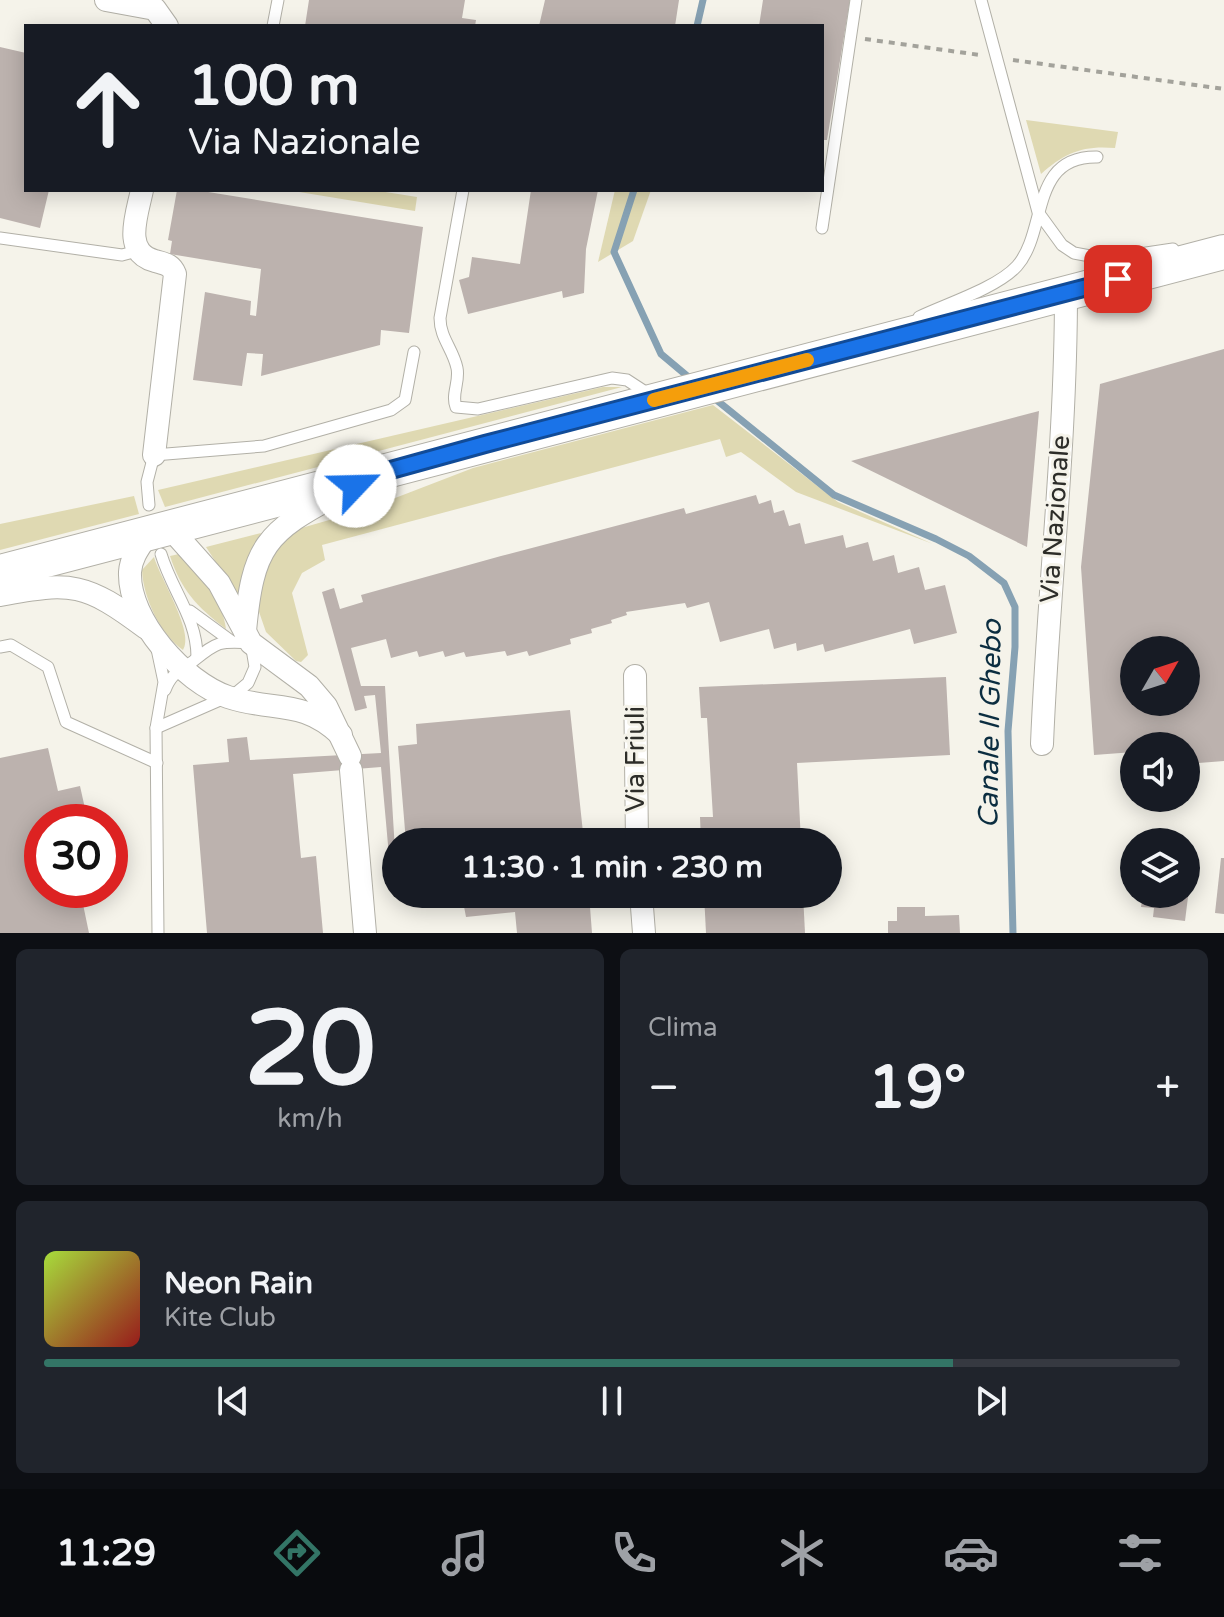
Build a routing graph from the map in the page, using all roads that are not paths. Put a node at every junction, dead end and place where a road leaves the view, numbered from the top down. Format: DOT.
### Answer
graph roads {
  1 [pos="106,0"];
  2 [pos="278,0"];
  3 [pos="856,0"];
  4 [pos="981,0"];
  5 [pos="166,24"];
  6 [pos="273,24"];
  7 [pos="1097,157"];
  8 [pos="142,192"];
  9 [pos="463,192"];
  10 [pos="1038,212"];
  11 [pos="822,228"];
  12 [pos="0,238"];
  13 [pos="1224,241"];
  14 [pos="1180,248"];
  15 [pos="1209,249"];
  16 [pos="137,251"];
  17 [pos="1066,293"];
  18 [pos="845,350"];
  19 [pos="414,352"];
  20 [pos="670,396"];
  21 [pos="154,455"];
  22 [pos="380,473"];
  23 [pos="157,530"];
  24 [pos="0,572"];
  25 [pos="0,595"];
  26 [pos="186,608"];
  27 [pos="148,630"];
  28 [pos="242,639"];
  29 [pos="0,647"];
  30 [pos="190,662"];
  31 [pos="635,676"];
  32 [pos="228,697"];
  33 [pos="162,698"];
  34 [pos="156,728"];
  35 [pos="1042,744"];
  36 [pos="347,753"];
  37 [pos="157,763"];
  38 [pos="637,828"];
  39 [pos="642,908"];
  40 [pos="158,933"];
  41 [pos="365,933"];
  42 [pos="644,933"];
  1 -- 5 [label="street"];
  2 -- 6 [label="lane"];
  3 -- 11 [label="lane"];
  4 -- 10 [label="lane"];
  7 -- 10 [label="lane"];
  8 -- 16 [label="street"];
  9 -- 20 [label="lane"];
  10 -- 14 [label="lane"];
  10 -- 18 [label="lane"];
  12 -- 16 [label="lane"];
  13 -- 15 [label="lane"];
  15 -- 17 [label="main road"];
  16 -- 21 [label="street"];
  17 -- 18 [label="main road"];
  17 -- 35 [label="street, Via Nazionale"];
  18 -- 20 [label="main road"];
  19 -- 21 [label="lane"];
  20 -- 22 [label="main road"];
  21 -- 23 [label="lane"];
  22 -- 23 [label="main road"];
  22 -- 28 [label="street"];
  23 -- 24 [label="main road"];
  23 -- 26 [label="lane"];
  23 -- 27 [label="street"];
  23 -- 28 [label="street"];
  25 -- 27 [label="street"];
  26 -- 28 [label="lane"];
  26 -- 30 [label="lane"];
  27 -- 30 [label="street"];
  27 -- 33 [label="lane"];
  28 -- 30 [label="lane"];
  28 -- 32 [label="lane"];
  28 -- 36 [label="street"];
  29 -- 37 [label="lane"];
  30 -- 32 [label="street"];
  30 -- 33 [label="lane"];
  31 -- 38 [label="street, Via Friuli"];
  32 -- 34 [label="lane"];
  32 -- 36 [label="street"];
  33 -- 34 [label="lane"];
  34 -- 37 [label="lane"];
  36 -- 41 [label="street"];
  37 -- 40 [label="lane"];
  39 -- 42 [label="street"];
}
